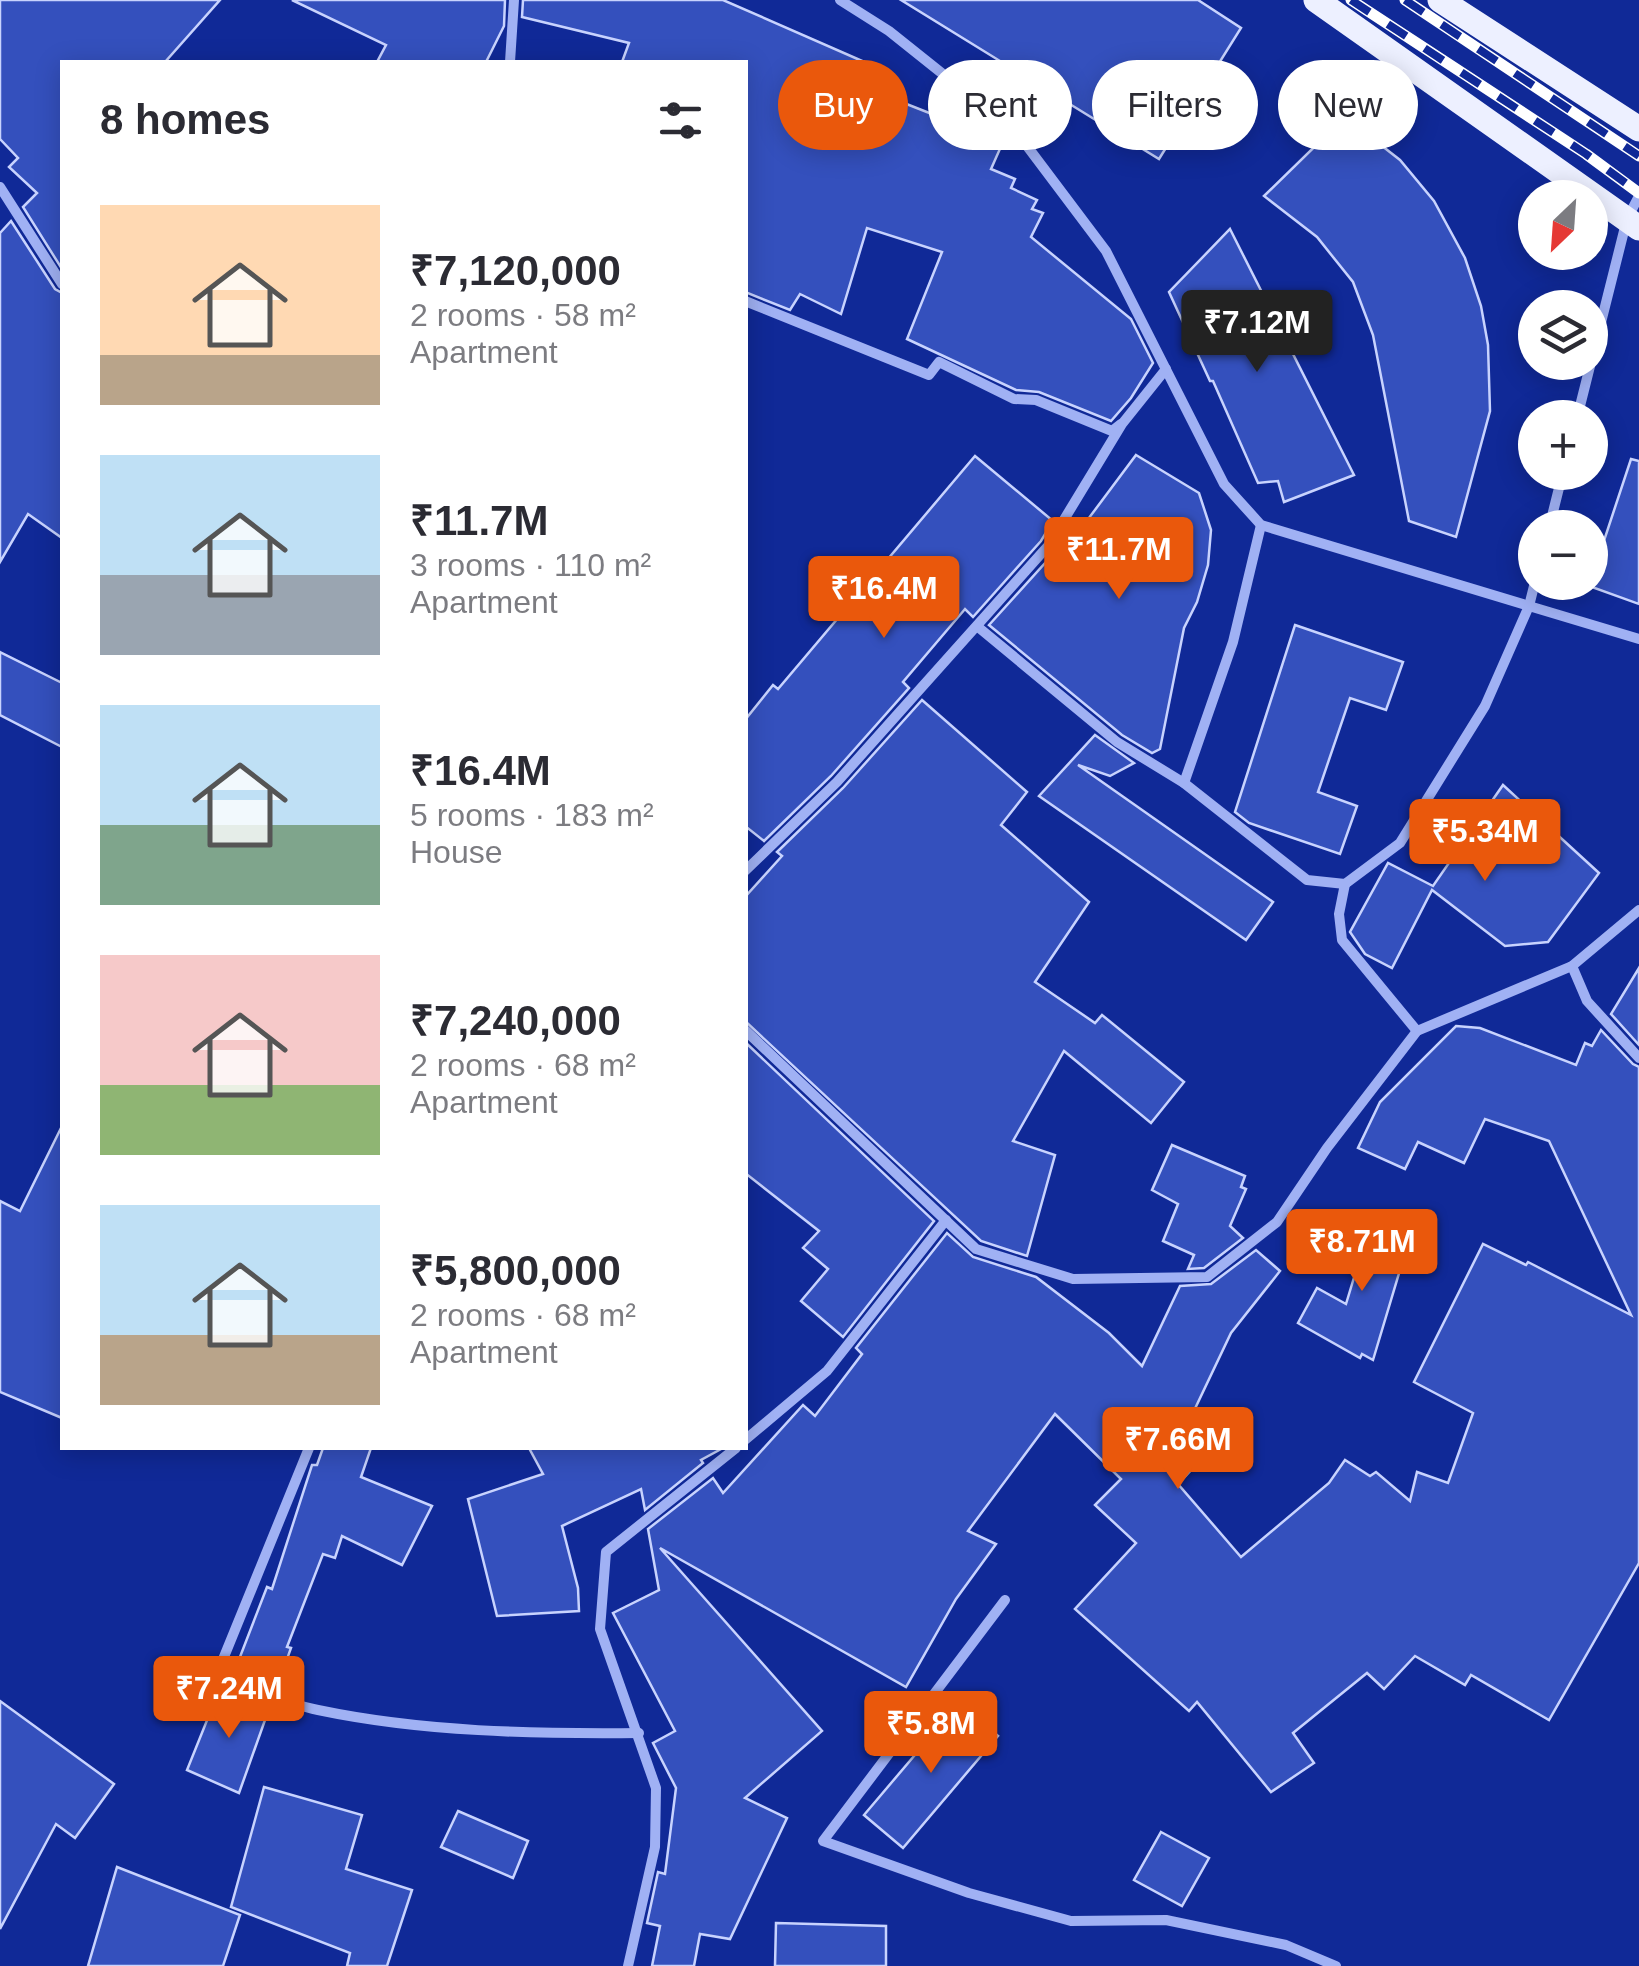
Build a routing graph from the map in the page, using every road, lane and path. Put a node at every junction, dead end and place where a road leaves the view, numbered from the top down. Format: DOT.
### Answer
graph roads {
  1 [pos="514,0"];
  2 [pos="840,0"];
  3 [pos="1316,0"];
  4 [pos="1440,0"];
  5 [pos="510,60"];
  6 [pos="1639,130"];
  7 [pos="0,188"];
  8 [pos="1635,214"];
  9 [pos="60,281"];
  10 [pos="748,302"];
  11 [pos="1166,369"];
  12 [pos="1582,400"];
  13 [pos="1122,424"];
  14 [pos="1261,525"];
  15 [pos="1530,600"];
  16 [pos="1529,606"];
  17 [pos="978,627"];
  18 [pos="1639,640"];
  19 [pos="1184,783"];
  20 [pos="748,868"];
  21 [pos="1346,884"];
  22 [pos="1639,910"];
  23 [pos="1572,966"];
  24 [pos="1417,1031"];
  25 [pos="748,1033"];
  26 [pos="1639,1058"];
  27 [pos="946,1220"];
  28 [pos="748,1437"];
  29 [pos="308,1450"];
  30 [pos="734,1450"];
  31 [pos="1006,1600"];
  32 [pos="640,1733"];
  33 [pos="628,1966"];
  34 [pos="1336,1966"];
  1 -- 5 [label="street"];
  2 -- 11 [label="street"];
  3 -- 8 [label="main road"];
  4 -- 6 [label="main road"];
  7 -- 9 [label="street"];
  8 -- 12 [label="street"];
  10 -- 13 [label="street"];
  11 -- 13 [label="street"];
  11 -- 14 [label="street"];
  13 -- 17 [label="street"];
  14 -- 16 [label="street"];
  14 -- 19 [label="street"];
  15 -- 16 [label="street"];
  16 -- 18 [label="street"];
  16 -- 21 [label="street"];
  17 -- 19 [label="street"];
  17 -- 20 [label="street"];
  19 -- 21 [label="street"];
  21 -- 24 [label="street"];
  22 -- 23 [label="street"];
  23 -- 24 [label="street"];
  23 -- 26 [label="street"];
  24 -- 27 [label="street"];
  25 -- 27 [label="street"];
  27 -- 28 [label="street"];
  29 -- 32 [label="street"];
  30 -- 32 [label="street"];
  31 -- 34 [label="street"];
  32 -- 33 [label="street"];
}
